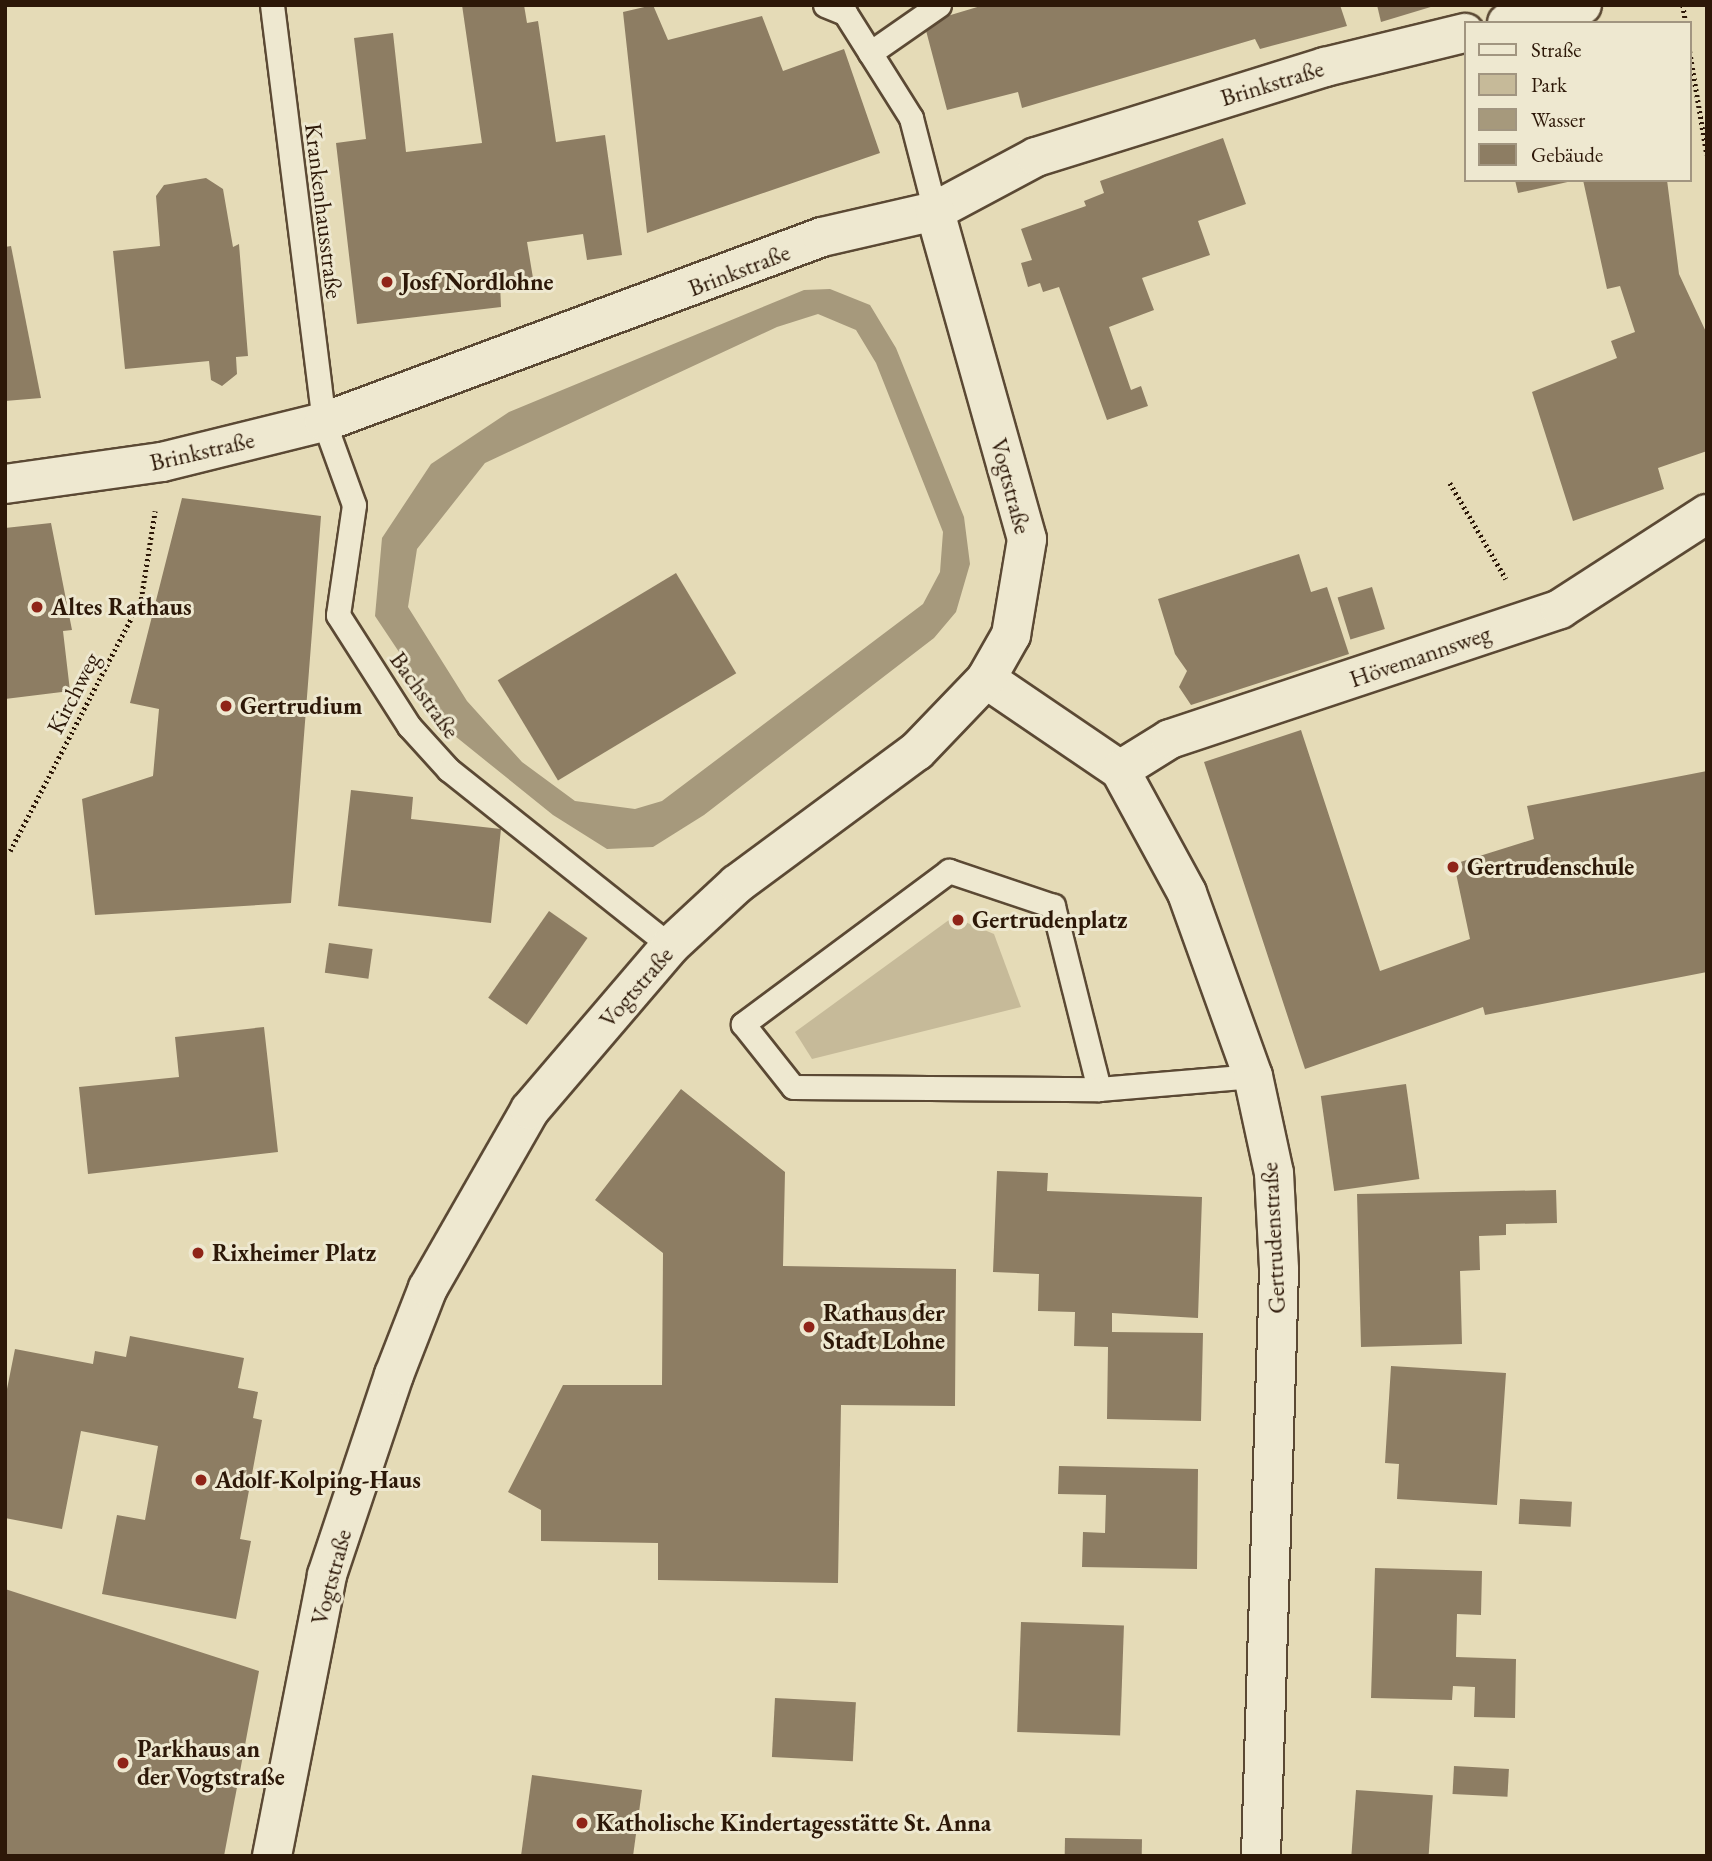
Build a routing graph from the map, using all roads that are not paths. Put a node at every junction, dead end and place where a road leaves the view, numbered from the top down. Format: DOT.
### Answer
graph roads {
  1 [pos="272,5"];
  2 [pos="825,5"];
  3 [pos="939,5"];
  4 [pos="1582,5"];
  5 [pos="1515,21"];
  6 [pos="1464,33"];
  7 [pos="870,53"];
  8 [pos="935,211"];
  9 [pos="324,422"];
  10 [pos="5,484"];
  11 [pos="1707,514"];
  12 [pos="986,679"];
  13 [pos="1120,769"];
  14 [pos="670,946"];
  15 [pos="1252,1076"];
  16 [pos="1099,1089"];
  17 [pos="272,1856"];
  18 [pos="1261,1856"];
  1 -- 9 [label="lane, Krankenhausstraße"];
  2 -- 7 [label="lane"];
  3 -- 7 [label="lane"];
  4 -- 5 [label="street"];
  6 -- 8 [label="street, Brinkstraße"];
  7 -- 8 [label="lane"];
  8 -- 9 [label="street, Brinkstraße"];
  8 -- 12 [label="street, Vogtstraße"];
  9 -- 10 [label="street, Brinkstraße"];
  9 -- 14 [label="lane, Bachstraße"];
  11 -- 13 [label="street, Hövemannsweg"];
  12 -- 13 [label="street, Gertrudenstraße"];
  12 -- 14 [label="street, Vogtstraße"];
  13 -- 15 [label="street, Gertrudenstraße"];
  14 -- 17 [label="street, Vogtstraße"];
  15 -- 16 [label="lane"];
  15 -- 18 [label="street, Gertrudenstraße"];
  16 -- 16 [label="lane"];
}
